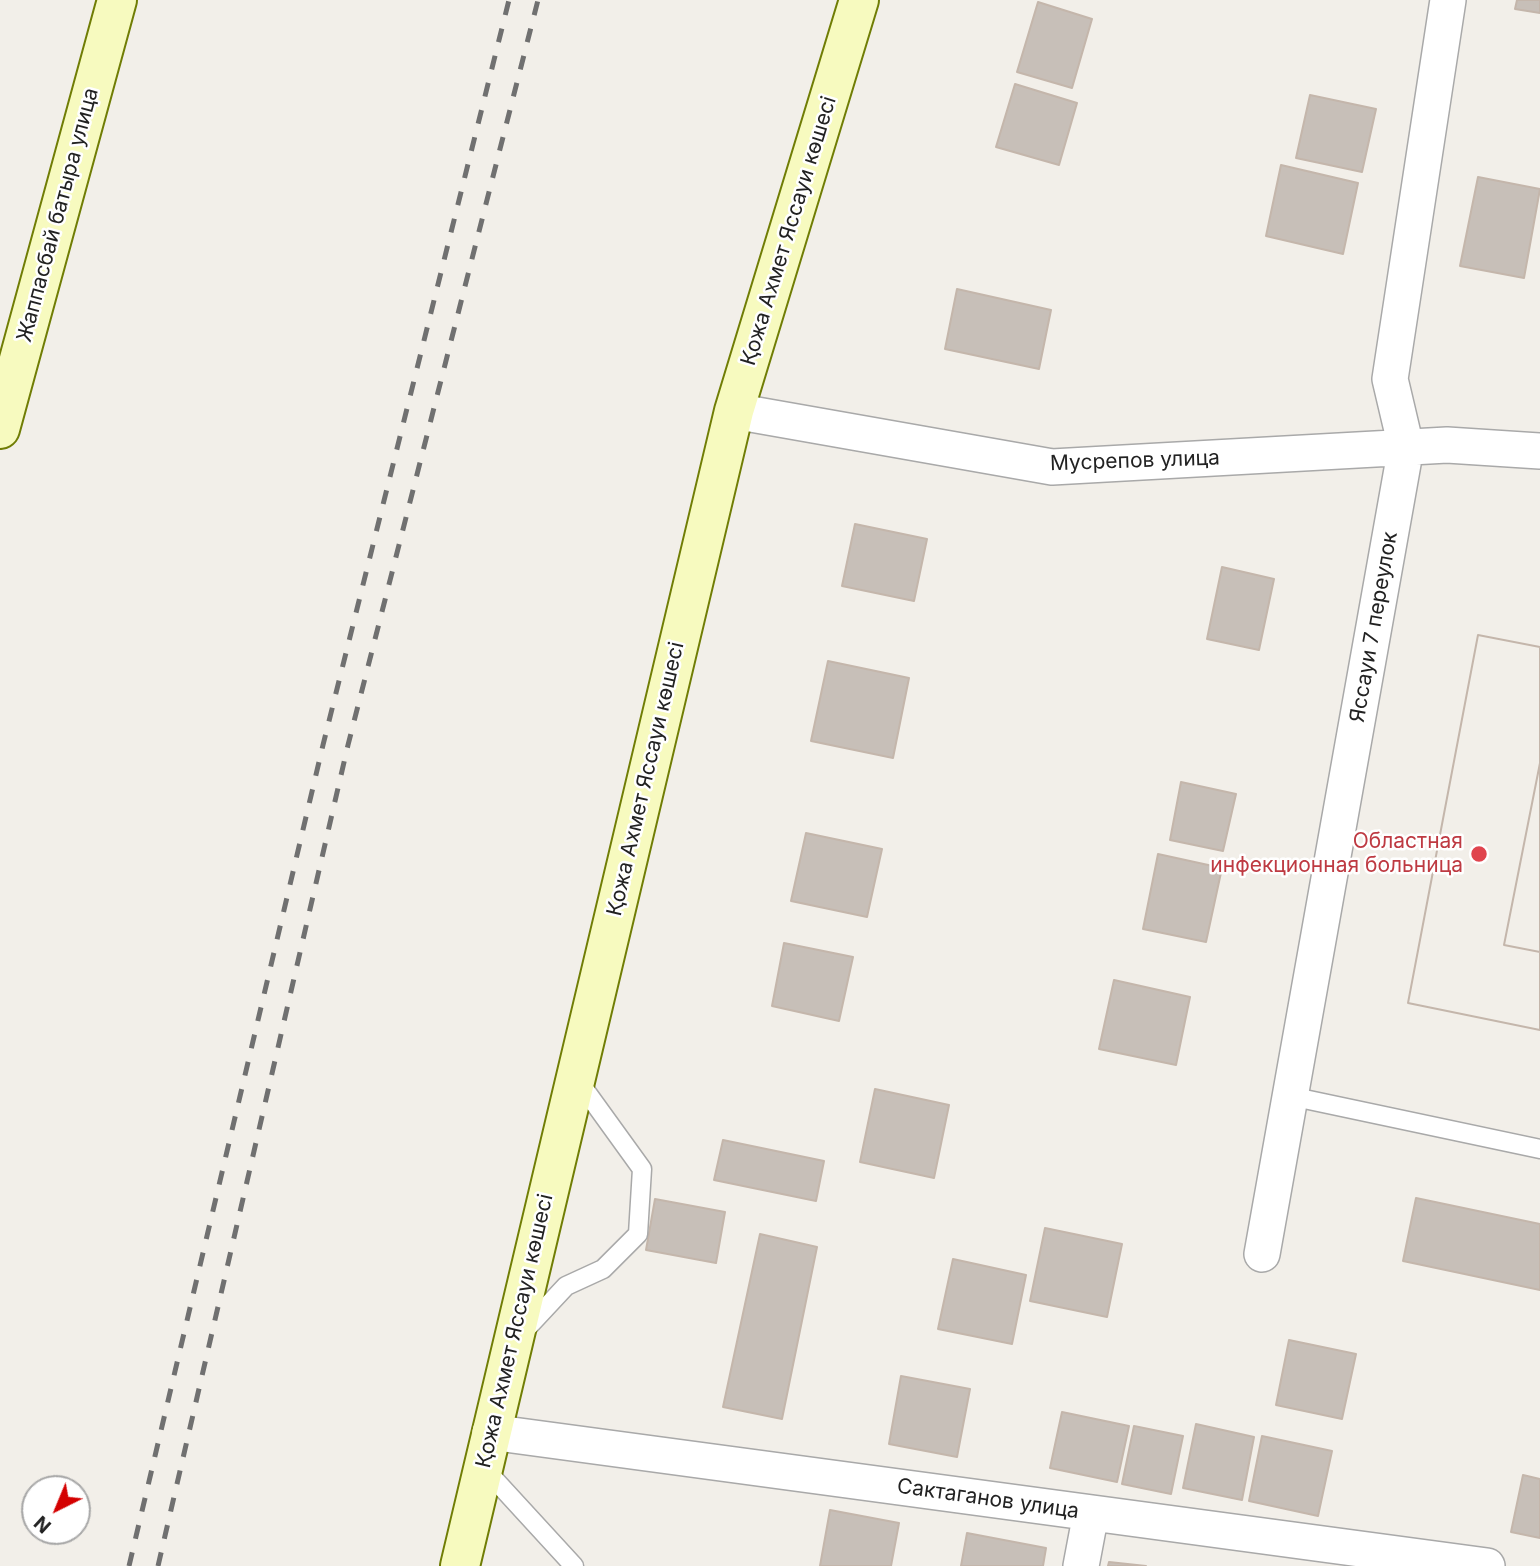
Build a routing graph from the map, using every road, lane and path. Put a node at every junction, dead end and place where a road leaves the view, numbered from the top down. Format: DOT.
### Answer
graph roads {
  1 [pos="117,0"];
  2 [pos="859,0"];
  3 [pos="1448,0"];
  4 [pos="734,411"];
  5 [pos="0,429"];
  6 [pos="1406,447"];
  7 [pos="1540,451"];
  8 [pos="575,1077"];
  9 [pos="1290,1096"];
  10 [pos="1540,1149"];
  11 [pos="1262,1254"];
  12 [pos="512,1344"];
  13 [pos="486,1449"];
  14 [pos="1091,1513"];
  15 [pos="460,1566"];
  16 [pos="575,1566"];
  17 [pos="1081,1566"];
  18 [pos="1487,1566"];
  1 -- 5 [label="street, Жаппасбай батыра улица"];
  2 -- 4 [label="street, Қожа Ахмет Яссауи көшесі"];
  3 -- 6 [label="street, Яссауи 7 переулок"];
  4 -- 6 [label="street, Мусрепов улица"];
  4 -- 8 [label="street, Қожа Ахмет Яссауи көшесі"];
  6 -- 7 [label="street, Мусрепов улица"];
  6 -- 9 [label="street, Яссауи 7 переулок"];
  8 -- 12 [label="street, Қожа Ахмет Яссауи көшесі"];
  8 -- 12 [label="lane"];
  9 -- 10 [label="lane"];
  9 -- 11 [label="street, Яссауи 7 переулок"];
  12 -- 13 [label="street, Қожа Ахмет Яссауи көшесі"];
  13 -- 14 [label="street, Сактаганов улица"];
  13 -- 15 [label="street, Қожа Ахмет Яссауи көшесі"];
  13 -- 16 [label="lane"];
  14 -- 17 [label="street"];
  14 -- 18 [label="street, Сактаганов улица"];
}
